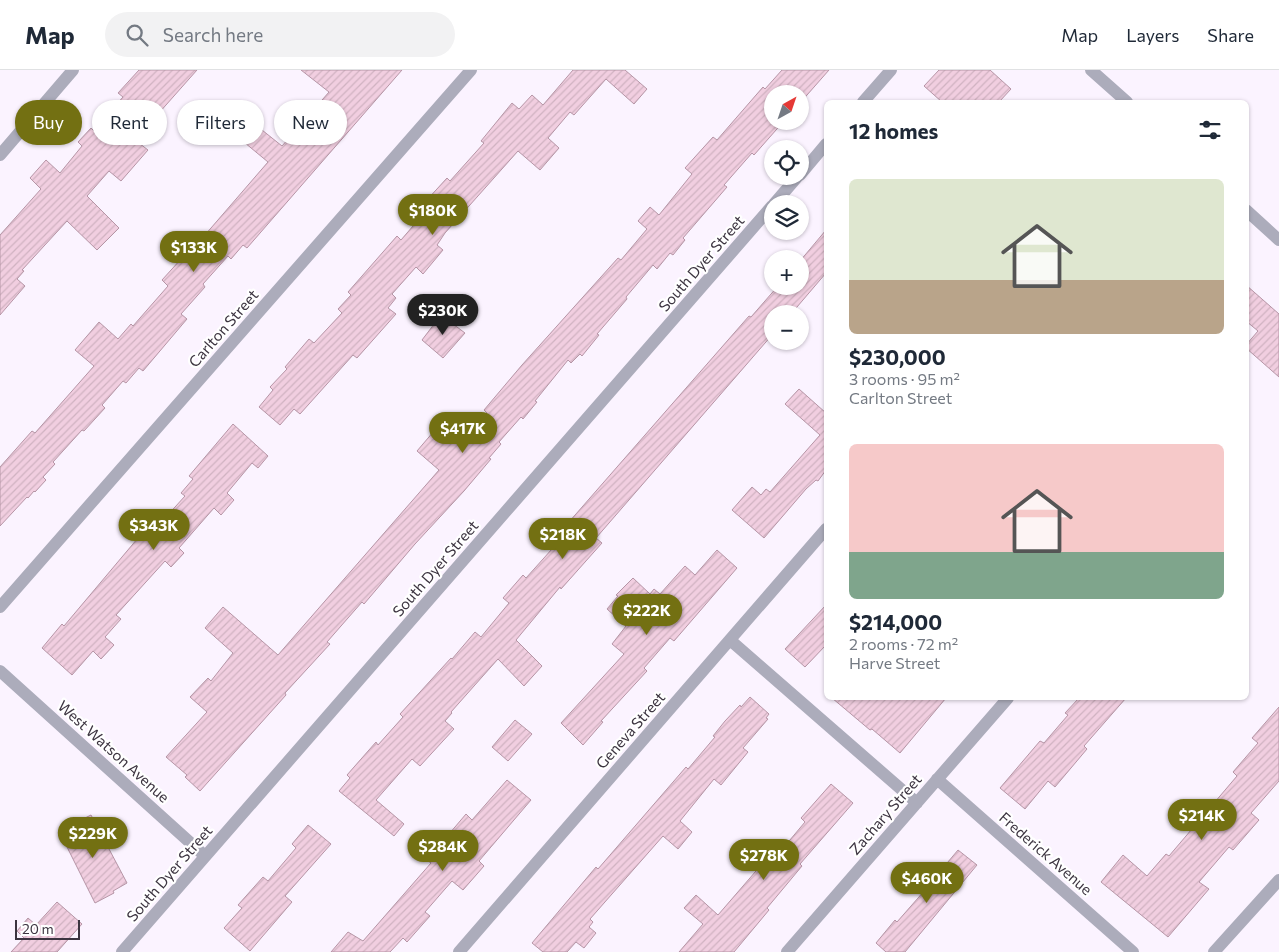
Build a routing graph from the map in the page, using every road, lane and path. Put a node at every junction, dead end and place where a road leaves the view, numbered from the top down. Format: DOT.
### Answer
graph roads {
  1 [pos="73,70"];
  2 [pos="471,70"];
  3 [pos="891,70"];
  4 [pos="1091,70"];
  5 [pos="865,100"];
  6 [pos="1125,100"];
  7 [pos="824,146"];
  8 [pos="0,155"];
  9 [pos="809,164"];
  10 [pos="791,185"];
  11 [pos="782,195"];
  12 [pos="1249,213"];
  13 [pos="764,216"];
  14 [pos="1279,240"];
  15 [pos="824,531"];
  16 [pos="0,606"];
  17 [pos="730,640"];
  18 [pos="0,671"];
  19 [pos="1006,700"];
  20 [pos="937,779"];
  21 [pos="917,803"];
  22 [pos="206,856"];
  23 [pos="1279,880"];
  24 [pos="122,952"];
  25 [pos="458,952"];
  26 [pos="787,952"];
  27 [pos="1133,952"];
  28 [pos="1214,952"];
  1 -- 8 [label="street"];
  2 -- 16 [label="street, Carlton Street"];
  3 -- 5 [label="street"];
  4 -- 6 [label="street"];
  7 -- 9 [label="street, South Dyer Street"];
  10 -- 11 [label="street, South Dyer Street"];
  12 -- 14 [label="street"];
  13 -- 22 [label="street, South Dyer Street"];
  15 -- 17 [label="street, Geneva Street"];
  17 -- 21 [label="street"];
  17 -- 25 [label="street, Geneva Street"];
  18 -- 22 [label="street, West Watson Avenue"];
  19 -- 20 [label="street, Zachary Street"];
  20 -- 21 [label="street, Zachary Street"];
  20 -- 27 [label="street, Frederick Avenue"];
  21 -- 26 [label="street, Zachary Street"];
  22 -- 24 [label="street, South Dyer Street"];
  23 -- 28 [label="street"];
}
